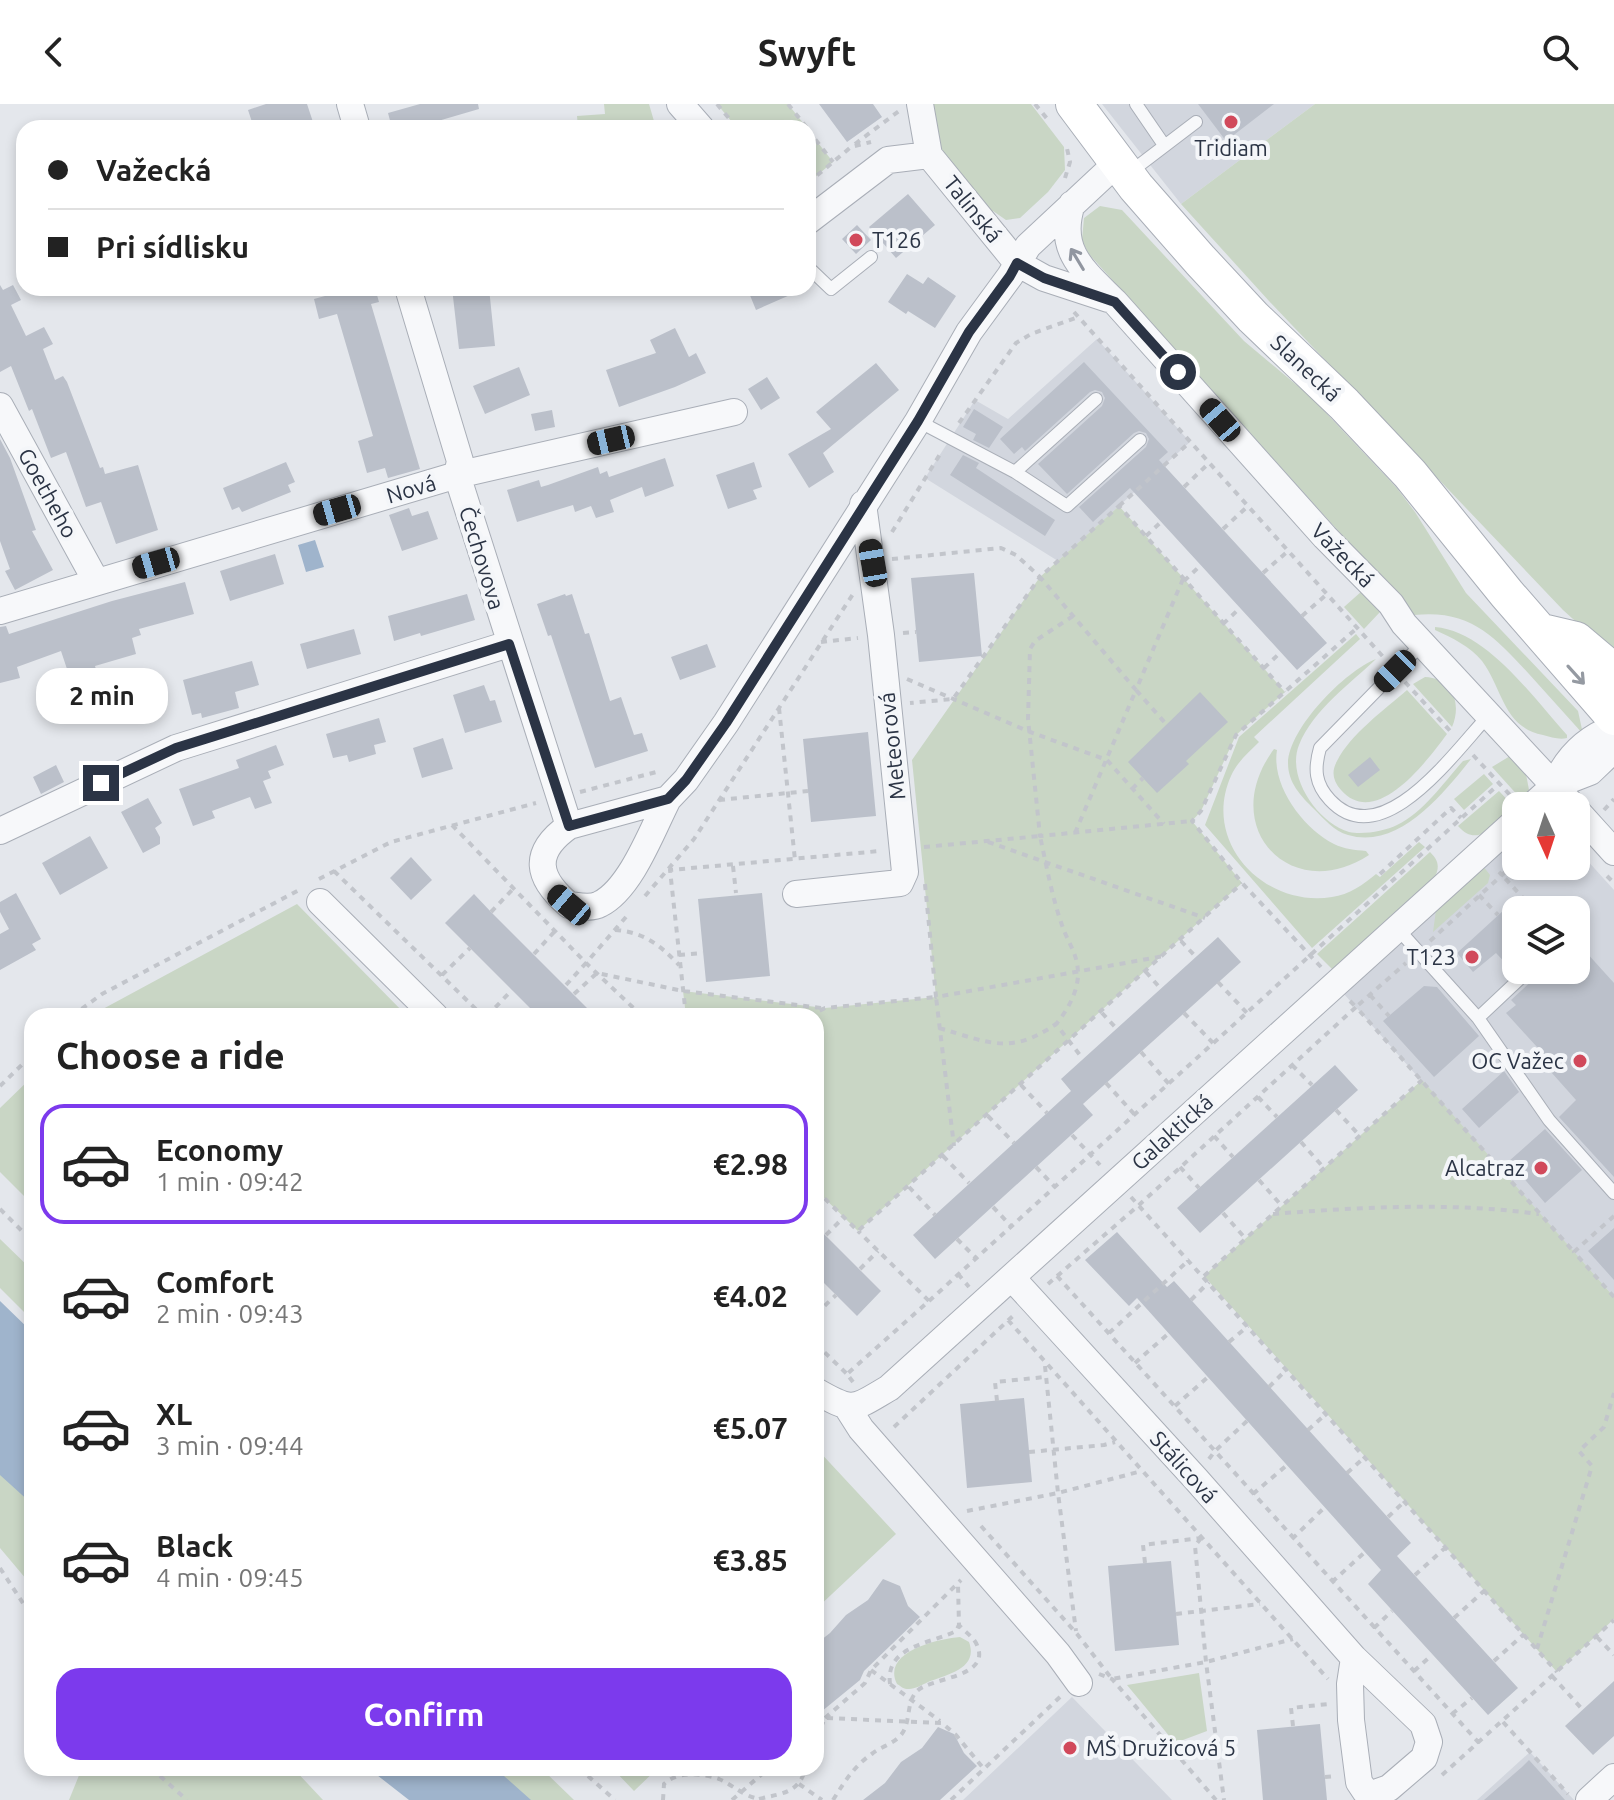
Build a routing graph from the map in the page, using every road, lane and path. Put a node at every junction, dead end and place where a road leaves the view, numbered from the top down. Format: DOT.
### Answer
graph roads {
  1 [pos="680,104"];
  2 [pos="717,104"];
  3 [pos="788,104"];
  4 [pos="1035,104"];
  5 [pos="1136,104"];
  6 [pos="913,112"];
  7 [pos="1064,117"];
  8 [pos="694,120"];
  9 [pos="730,120"];
  10 [pos="800,120"];
  11 [pos="1196,122"];
  12 [pos="816,140"];
  13 [pos="1065,142"];
  14 [pos="1164,145"];
  15 [pos="851,147"];
  16 [pos="929,155"];
  17 [pos="833,162"];
  18 [pos="1122,168"];
  19 [pos="1067,192"];
  20 [pos="816,215"];
  21 [pos="871,257"];
  22 [pos="1017,263"];
  23 [pos="816,275"];
  24 [pos="410,296"];
  25 [pos="1115,302"];
  26 [pos="1070,309"];
  27 [pos="1078,317"];
  28 [pos="1096,399"];
  29 [pos="0,406"];
  30 [pos="734,412"];
  31 [pos="918,421"];
  32 [pos="950,438"];
  33 [pos="1140,440"];
  34 [pos="1190,442"];
  35 [pos="1209,463"];
  36 [pos="1015,472"];
  37 [pos="457,475"];
  38 [pos="1184,487"];
  39 [pos="863,504"];
  40 [pos="1119,506"];
  41 [pos="1248,506"];
  42 [pos="1161,522"];
  43 [pos="1223,529"];
  44 [pos="1146,536"];
  45 [pos="888,539"];
  46 [pos="1288,551"];
  47 [pos="873,563"];
  48 [pos="1201,565"];
  49 [pos="1263,573"];
  50 [pos="1040,577"];
  51 [pos="1184,580"];
  52 [pos="96,581"];
  53 [pos="1327,594"];
  54 [pos="1240,608"];
  55 [pos="0,611"];
  56 [pos="1073,616"];
  57 [pos="1302,616"];
  58 [pos="1223,624"];
  59 [pos="1357,628"];
  60 [pos="1541,631"];
  61 [pos="509,644"];
  62 [pos="1422,644"];
  63 [pos="1281,652"];
  64 [pos="1264,668"];
  65 [pos="1395,671"];
  66 [pos="1614,672"];
  67 [pos="904,690"];
  68 [pos="1136,690"];
  69 [pos="1285,692"];
  70 [pos="953,699"];
  71 [pos="906,703"];
  72 [pos="779,705"];
  73 [pos="1489,715"];
  74 [pos="1614,717"];
  75 [pos="1166,724"];
  76 [pos="1614,728"];
  77 [pos="1030,732"];
  78 [pos="1462,744"];
  79 [pos="1614,749"];
  80 [pos="1107,760"];
  81 [pos="669,769"];
  82 [pos="1143,778"];
  83 [pos="1500,784"];
  84 [pos="1554,786"];
  85 [pos="1132,789"];
  86 [pos="808,791"];
  87 [pos="1507,792"];
  88 [pos="1546,792"];
  89 [pos="1559,792"];
  90 [pos="787,793"];
  91 [pos="560,797"];
  92 [pos="668,799"];
  93 [pos="719,800"];
  94 [pos="1461,818"];
  95 [pos="1192,821"];
  96 [pos="1164,824"];
  97 [pos="452,825"];
  98 [pos="569,826"];
  99 [pos="1590,826"];
  100 [pos="1502,829"];
  101 [pos="0,831"];
  102 [pos="1075,833"];
  103 [pos="985,841"];
  104 [pos="1614,852"];
  105 [pos="795,860"];
  106 [pos="733,866"];
  107 [pos="334,871"];
  108 [pos="1380,874"];
  109 [pos="925,877"];
  110 [pos="1507,880"];
  111 [pos="1242,883"];
  112 [pos="513,889"];
  113 [pos="313,890"];
  114 [pos="736,893"];
  115 [pos="796,894"];
  116 [pos="1479,895"];
  117 [pos="1521,896"];
  118 [pos="642,900"];
  119 [pos="632,910"];
  120 [pos="491,912"];
  121 [pos="1498,915"];
  122 [pos="1205,918"];
  123 [pos="1397,928"];
  124 [pos="613,930"];
  125 [pos="555,931"];
  126 [pos="1181,941"];
  127 [pos="470,948"];
  128 [pos="703,953"];
  129 [pos="534,954"];
  130 [pos="679,955"];
  131 [pos="1311,955"];
  132 [pos="1164,956"];
  133 [pos="1196,957"];
  134 [pos="586,963"];
  135 [pos="680,967"];
  136 [pos="1146,972"];
  137 [pos="597,973"];
  138 [pos="442,975"];
  139 [pos="1218,982"];
  140 [pos="1514,984"];
  141 [pos="566,985"];
  142 [pos="1161,989"];
  143 [pos="512,990"];
  144 [pos="574,994"];
  145 [pos="1370,995"];
  146 [pos="741,997"];
  147 [pos="936,997"];
  148 [pos="741,1005"];
  149 [pos="83,1008"];
  150 [pos="427,1008"];
  151 [pos="477,1008"];
  152 [pos="493,1008"];
  153 [pos="632,1008"];
  154 [pos="825,1008"];
  155 [pos="1102,1013"];
  156 [pos="1184,1013"];
  157 [pos="1247,1013"];
  158 [pos="1389,1016"];
  159 [pos="1478,1018"];
  160 [pos="1056,1024"];
  161 [pos="939,1028"];
  162 [pos="1117,1029"];
  163 [pos="1068,1042"];
  164 [pos="1213,1043"];
  165 [pos="1141,1052"];
  166 [pos="1083,1059"];
  167 [pos="24,1063"];
  168 [pos="1292,1065"];
  169 [pos="1422,1080"];
  170 [pos="1106,1083"];
  171 [pos="1169,1084"];
  172 [pos="1021,1085"];
  173 [pos="1312,1085"];
  174 [pos="0,1086"];
  175 [pos="1258,1097"];
  176 [pos="1336,1110"];
  177 [pos="1047,1113"];
  178 [pos="1135,1115"];
  179 [pos="988,1116"];
  180 [pos="1277,1117"];
  181 [pos="1072,1135"];
  182 [pos="1214,1136"];
  183 [pos="1360,1136"];
  184 [pos="1301,1142"];
  185 [pos="1014,1143"];
  186 [pos="954,1146"];
  187 [pos="1090,1155"];
  188 [pos="943,1156"];
  189 [pos="1233,1157"];
  190 [pos="1036,1167"];
  191 [pos="1180,1167"];
  192 [pos="1324,1168"];
  193 [pos="1259,1180"];
  194 [pos="969,1183"];
  195 [pos="909,1187"];
  196 [pos="1055,1187"];
  197 [pos="1199,1188"];
  198 [pos="1614,1193"];
  199 [pos="824,1198"];
  200 [pos="1139,1205"];
  201 [pos="1282,1206"];
  202 [pos="993,1207"];
  203 [pos="0,1209"];
  204 [pos="1223,1213"];
  205 [pos="1273,1214"];
  206 [pos="935,1215"];
  207 [pos="1542,1215"];
  208 [pos="1614,1216"];
  209 [pos="844,1217"];
  210 [pos="1011,1226"];
  211 [pos="858,1231"];
  212 [pos="24,1233"];
  213 [pos="826,1235"];
  214 [pos="1246,1238"];
  215 [pos="957,1239"];
  216 [pos="878,1251"];
  217 [pos="1574,1252"];
  218 [pos="976,1258"];
  219 [pos="1189,1260"];
  220 [pos="860,1269"];
  221 [pos="1204,1276"];
  222 [pos="1012,1278"];
  223 [pos="1209,1282"];
  224 [pos="836,1295"];
  225 [pos="1614,1297"];
  226 [pos="1031,1299"];
  227 [pos="1191,1300"];
  228 [pos="929,1301"];
  229 [pos="824,1306"];
  230 [pos="1008,1320"];
  231 [pos="1248,1326"];
  232 [pos="1109,1333"];
  233 [pos="1169,1333"];
  234 [pos="1229,1342"];
  235 [pos="824,1352"];
  236 [pos="1135,1363"];
  237 [pos="1045,1364"];
  238 [pos="1287,1369"];
  239 [pos="847,1374"];
  240 [pos="1045,1377"];
  241 [pos="1208,1377"];
  242 [pos="1269,1387"];
  243 [pos="824,1393"];
  244 [pos="1614,1393"];
  245 [pos="997,1401"];
  246 [pos="858,1403"];
  247 [pos="1175,1406"];
  248 [pos="1327,1413"];
  249 [pos="1247,1421"];
  250 [pos="894,1427"];
  251 [pos="1308,1430"];
  252 [pos="903,1438"];
  253 [pos="1115,1442"];
  254 [pos="1053,1450"];
  255 [pos="1029,1452"];
  256 [pos="1366,1456"];
  257 [pos="1287,1465"];
  258 [pos="1142,1471"];
  259 [pos="1347,1473"];
  260 [pos="1058,1493"];
  261 [pos="1253,1494"];
  262 [pos="1406,1500"];
  263 [pos="958,1501"];
  264 [pos="1325,1507"];
  265 [pos="1388,1517"];
  266 [pos="978,1523"];
  267 [pos="1201,1538"];
  268 [pos="1292,1539"];
  269 [pos="1446,1546"];
  270 [pos="1365,1552"];
  271 [pos="1145,1563"];
  272 [pos="0,1568"];
  273 [pos="1415,1575"];
  274 [pos="963,1579"];
  275 [pos="1332,1582"];
  276 [pos="958,1584"];
  277 [pos="1485,1590"];
  278 [pos="1260,1604"];
  279 [pos="24,1605"];
  280 [pos="1392,1611"];
  281 [pos="1202,1612"];
  282 [pos="1176,1614"];
  283 [pos="1454,1618"];
  284 [pos="1614,1620"];
  285 [pos="959,1625"];
  286 [pos="1374,1628"];
  287 [pos="1077,1634"];
  288 [pos="1524,1634"];
  289 [pos="1596,1636"];
  290 [pos="1293,1639"];
  291 [pos="1537,1649"];
  292 [pos="1432,1655"];
  293 [pos="1614,1655"];
  294 [pos="1354,1658"];
  295 [pos="1494,1661"];
  296 [pos="1206,1662"];
  297 [pos="871,1670"];
  298 [pos="1414,1671"];
  299 [pos="1554,1674"];
  300 [pos="1112,1679"];
  301 [pos="1079,1683"];
  302 [pos="890,1684"];
  303 [pos="1333,1684"];
  304 [pos="1472,1698"];
  305 [pos="911,1700"];
  306 [pos="1335,1703"];
  307 [pos="1583,1710"];
  308 [pos="1452,1714"];
  309 [pos="825,1718"];
  310 [pos="907,1721"];
  311 [pos="1503,1722"];
  312 [pos="942,1723"];
  313 [pos="1293,1726"];
  314 [pos="1479,1743"];
  315 [pos="984,1769"];
  316 [pos="160,1776"];
  317 [pos="588,1776"];
  318 [pos="681,1776"];
  319 [pos="701,1776"];
  320 [pos="760,1776"];
  321 [pos="802,1776"];
  322 [pos="1614,1777"];
  323 [pos="1435,1781"];
  324 [pos="799,1784"];
  325 [pos="740,1794"];
  326 [pos="1583,1799"];
  327 [pos="187,1800"];
  328 [pos="615,1800"];
  329 [pos="663,1800"];
  330 [pos="732,1800"];
  331 [pos="758,1800"];
  332 [pos="822,1800"];
  333 [pos="833,1800"];
  334 [pos="951,1800"];
  335 [pos="1216,1800"];
  336 [pos="1224,1800"];
  1 -- 8 [label="street"];
  2 -- 9 [label="path"];
  3 -- 10 [label="path"];
  4 -- 7 [label="path"];
  5 -- 14 [label="lane"];
  6 -- 15 [label="path"];
  6 -- 16 [label="street, Talinská"];
  7 -- 18 [label="main road, Slanecká"];
  11 -- 14 [label="lane"];
  12 -- 17 [label="path"];
  13 -- 19 [label="path"];
  14 -- 18 [label="lane"];
  16 -- 20 [label="street, Talinská"];
  16 -- 22 [label="street, Talinská"];
  18 -- 19 [label="street"];
  18 -- 60 [label="main road, Slanecká"];
  19 -- 22 [label="street"];
  25 -- 19 [label="street, Važecká, one-way"];
  21 -- 23 [label="lane"];
  22 -- 25 [label="street, Važecká"];
  22 -- 31 [label="street"];
  24 -- 37 [label="street, Čechovova"];
  25 -- 62 [label="street, Važecká"];
  26 -- 27 [label="path"];
  27 -- 32 [label="path"];
  27 -- 34 [label="path"];
  28 -- 36 [label="lane"];
  29 -- 52 [label="street, Goetheho"];
  30 -- 37 [label="street, Nová"];
  31 -- 32 [label="lane"];
  31 -- 39 [label="street"];
  32 -- 36 [label="lane"];
  32 -- 45 [label="path"];
  33 -- 36 [label="lane"];
  34 -- 35 [label="path"];
  34 -- 40 [label="path"];
  35 -- 38 [label="path"];
  35 -- 41 [label="path"];
  37 -- 52 [label="street, Nová"];
  37 -- 61 [label="street, Čechovova"];
  39 -- 47 [label="street, Meteorová"];
  39 -- 92 [label="street"];
  40 -- 44 [label="path"];
  40 -- 50 [label="path"];
  41 -- 43 [label="path"];
  41 -- 46 [label="path"];
  42 -- 44 [label="path"];
  44 -- 51 [label="path"];
  45 -- 47 [label="path"];
  45 -- 50 [label="path"];
  46 -- 49 [label="path"];
  46 -- 53 [label="path"];
  47 -- 72 [label="path"];
  47 -- 115 [label="street, Meteorová"];
  48 -- 51 [label="path"];
  50 -- 56 [label="path"];
  50 -- 70 [label="path"];
  51 -- 58 [label="path"];
  51 -- 68 [label="path"];
  52 -- 55 [label="street, Nová"];
  53 -- 57 [label="path"];
  53 -- 59 [label="path"];
  54 -- 58 [label="path"];
  56 -- 68 [label="path"];
  56 -- 77 [label="path"];
  58 -- 64 [label="path"];
  59 -- 65 [label="path"];
  59 -- 69 [label="path"];
  60 -- 66 [label="main road"];
  60 -- 74 [label="main road, Slanecká, one-way"];
  61 -- 91 [label="street, Čechovova"];
  61 -- 101 [label="street"];
  62 -- 65 [label="lane"];
  62 -- 73 [label="street, Važecká"];
  63 -- 64 [label="path"];
  64 -- 69 [label="path"];
  65 -- 78 [label="path"];
  65 -- 78 [label="lane"];
  67 -- 70 [label="path"];
  68 -- 75 [label="path"];
  68 -- 80 [label="path"];
  69 -- 95 [label="path"];
  70 -- 71 [label="path"];
  70 -- 77 [label="path"];
  72 -- 90 [label="path"];
  72 -- 93 [label="path"];
  73 -- 78 [label="lane"];
  73 -- 84 [label="street, Važecká"];
  76 -- 84 [label="street, Galaktická"];
  77 -- 80 [label="path"];
  77 -- 102 [label="path"];
  78 -- 83 [label="path"];
  79 -- 84 [label="street, Galaktická"];
  80 -- 85 [label="path"];
  80 -- 102 [label="path"];
  81 -- 91 [label="path"];
  82 -- 85 [label="path"];
  83 -- 87 [label="path"];
  83 -- 94 [label="path"];
  84 -- 88 [label="street, Galaktická"];
  84 -- 89 [label="street, Važecká"];
  85 -- 96 [label="path"];
  86 -- 90 [label="path"];
  90 -- 93 [label="path"];
  90 -- 105 [label="path"];
  91 -- 97 [label="path"];
  91 -- 98 [label="street, Čechovova"];
  92 -- 98 [label="street"];
  92 -- 98 [label="street"];
  93 -- 118 [label="path"];
  94 -- 108 [label="path"];
  94 -- 131 [label="path"];
  95 -- 96 [label="path"];
  95 -- 111 [label="path"];
  96 -- 102 [label="path"];
  97 -- 107 [label="path"];
  97 -- 112 [label="path"];
  99 -- 104 [label="street, Važecká"];
  100 -- 123 [label="street, Galaktická"];
  103 -- 122 [label="path"];
  106 -- 114 [label="path"];
  107 -- 113 [label="path"];
  107 -- 138 [label="path"];
  109 -- 147 [label="path"];
  110 -- 117 [label="path"];
  111 -- 122 [label="path"];
  111 -- 131 [label="path"];
  112 -- 120 [label="path"];
  112 -- 125 [label="path"];
  113 -- 149 [label="path"];
  113 -- 150 [label="street"];
  116 -- 121 [label="path"];
  119 -- 124 [label="path"];
  122 -- 126 [label="path"];
  123 -- 159 [label="lane"];
  123 -- 222 [label="street, Galaktická"];
  124 -- 134 [label="path"];
  124 -- 135 [label="path"];
  125 -- 129 [label="path"];
  125 -- 134 [label="path"];
  126 -- 132 [label="path"];
  126 -- 133 [label="path"];
  127 -- 138 [label="path"];
  128 -- 130 [label="path"];
  131 -- 157 [label="path"];
  132 -- 136 [label="path"];
  132 -- 147 [label="path"];
  134 -- 137 [label="path"];
  134 -- 141 [label="path"];
  136 -- 142 [label="path"];
  136 -- 155 [label="path"];
  137 -- 144 [label="path"];
  137 -- 146 [label="path"];
  137 -- 153 [label="path"];
  138 -- 151 [label="path"];
  139 -- 157 [label="path"];
  140 -- 159 [label="lane"];
  143 -- 152 [label="path"];
  145 -- 158 [label="path"];
  146 -- 148 [label="path"];
  146 -- 154 [label="path"];
  147 -- 154 [label="path"];
  147 -- 161 [label="path"];
  155 -- 162 [label="path"];
  155 -- 163 [label="path"];
  156 -- 164 [label="path"];
  157 -- 164 [label="path"];
  159 -- 198 [label="lane"];
  160 -- 161 [label="path"];
  161 -- 186 [label="path"];
  163 -- 166 [label="path"];
  163 -- 172 [label="path"];
  164 -- 171 [label="path"];
  165 -- 171 [label="path"];
  167 -- 174 [label="path"];
  168 -- 169 [label="path"];
  168 -- 173 [label="path"];
  168 -- 175 [label="path"];
  169 -- 183 [label="path"];
  169 -- 207 [label="path"];
  170 -- 178 [label="path"];
  171 -- 178 [label="path"];
  172 -- 177 [label="path"];
  172 -- 179 [label="path"];
  175 -- 180 [label="path"];
  175 -- 182 [label="path"];
  176 -- 183 [label="path"];
  178 -- 187 [label="path"];
  179 -- 185 [label="path"];
  179 -- 186 [label="path"];
  181 -- 187 [label="path"];
  182 -- 189 [label="path"];
  182 -- 191 [label="path"];
  183 -- 192 [label="path"];
  184 -- 192 [label="path"];
  186 -- 188 [label="path"];
  187 -- 196 [label="path"];
  188 -- 194 [label="path"];
  188 -- 195 [label="path"];
  190 -- 196 [label="path"];
  191 -- 197 [label="path"];
  191 -- 200 [label="path"];
  192 -- 201 [label="path"];
  193 -- 201 [label="path"];
  195 -- 206 [label="path"];
  195 -- 211 [label="path"];
  196 -- 210 [label="path"];
  199 -- 209 [label="path"];
  200 -- 219 [label="path"];
  200 -- 226 [label="path"];
  201 -- 205 [label="path"];
  202 -- 210 [label="path"];
  203 -- 212 [label="path"];
  204 -- 214 [label="path"];
  205 -- 207 [label="path"];
  205 -- 214 [label="path"];
  207 -- 217 [label="path"];
  208 -- 217 [label="path"];
  209 -- 211 [label="path"];
  209 -- 213 [label="path"];
  210 -- 218 [label="path"];
  211 -- 216 [label="path"];
  214 -- 221 [label="path"];
  215 -- 218 [label="path"];
  216 -- 220 [label="path"];
  216 -- 228 [label="path"];
  217 -- 225 [label="path"];
  218 -- 228 [label="path"];
  219 -- 221 [label="path"];
  219 -- 232 [label="path"];
  221 -- 223 [label="path"];
  222 -- 226 [label="street, Stálicová"];
  222 -- 246 [label="street, Galaktická"];
  223 -- 227 [label="path"];
  223 -- 231 [label="path"];
  224 -- 229 [label="path"];
  226 -- 230 [label="path"];
  226 -- 294 [label="street, Stálicová"];
  228 -- 239 [label="path"];
  230 -- 237 [label="path"];
  230 -- 250 [label="path"];
  231 -- 234 [label="path"];
  231 -- 238 [label="path"];
  233 -- 236 [label="path"];
  235 -- 239 [label="path"];
  237 -- 240 [label="path"];
  237 -- 253 [label="path"];
  238 -- 242 [label="path"];
  238 -- 248 [label="path"];
  239 -- 246 [label="path"];
  240 -- 245 [label="path"];
  240 -- 254 [label="path"];
  241 -- 247 [label="path"];
  243 -- 246 [label="street"];
  244 -- 291 [label="path"];
  246 -- 250 [label="path"];
  246 -- 301 [label="street"];
  248 -- 251 [label="path"];
  248 -- 256 [label="path"];
  249 -- 261 [label="path"];
  250 -- 252 [label="path"];
  253 -- 254 [label="path"];
  253 -- 258 [label="path"];
  254 -- 255 [label="path"];
  254 -- 260 [label="path"];
  256 -- 259 [label="path"];
  256 -- 262 [label="path"];
  257 -- 261 [label="path"];
  258 -- 260 [label="path"];
  258 -- 267 [label="path"];
  260 -- 263 [label="path"];
  260 -- 287 [label="path"];
  261 -- 268 [label="path"];
  262 -- 265 [label="path"];
  262 -- 269 [label="path"];
  264 -- 268 [label="path"];
  266 -- 287 [label="path"];
  267 -- 271 [label="path"];
  267 -- 278 [label="path"];
  267 -- 281 [label="path"];
  268 -- 275 [label="path"];
  269 -- 273 [label="path"];
  269 -- 277 [label="path"];
  270 -- 275 [label="path"];
  272 -- 279 [label="path"];
  274 -- 276 [label="path"];
  275 -- 286 [label="path"];
  276 -- 285 [label="path"];
  276 -- 297 [label="path"];
  277 -- 283 [label="path"];
  277 -- 288 [label="path"];
  278 -- 281 [label="path"];
  278 -- 290 [label="path"];
  280 -- 286 [label="path"];
  281 -- 282 [label="path"];
  281 -- 296 [label="path"];
  284 -- 289 [label="path"];
  285 -- 302 [label="path"];
  285 -- 305 [label="path"];
  286 -- 298 [label="path"];
  287 -- 300 [label="path"];
  288 -- 291 [label="path"];
  288 -- 295 [label="path"];
  289 -- 293 [label="path"];
  289 -- 299 [label="path"];
  290 -- 296 [label="path"];
  290 -- 303 [label="path"];
  291 -- 299 [label="path"];
  292 -- 298 [label="path"];
  294 -- 294 [label="street, Stálicová"];
  296 -- 300 [label="path"];
  296 -- 336 [label="path"];
  297 -- 302 [label="path"];
  297 -- 309 [label="path"];
  298 -- 308 [label="path"];
  299 -- 307 [label="path"];
  299 -- 311 [label="path"];
  300 -- 301 [label="path"];
  300 -- 335 [label="path"];
  301 -- 315 [label="path"];
  302 -- 305 [label="path"];
  304 -- 308 [label="path"];
  305 -- 310 [label="path"];
  305 -- 312 [label="path"];
  306 -- 313 [label="path"];
  308 -- 314 [label="path"];
  309 -- 310 [label="path"];
  310 -- 312 [label="path"];
  310 -- 333 [label="path"];
  311 -- 314 [label="path"];
  311 -- 326 [label="path"];
  312 -- 315 [label="path"];
  314 -- 323 [label="path"];
  315 -- 334 [label="path"];
  316 -- 327 [label="path"];
  317 -- 328 [label="path"];
  318 -- 329 [label="path"];
  319 -- 325 [label="path"];
  320 -- 325 [label="path"];
  321 -- 324 [label="path"];
  322 -- 326 [label="street"];
  324 -- 331 [label="path"];
  324 -- 332 [label="path"];
  325 -- 330 [label="path"];
  325 -- 331 [label="path"];
}
